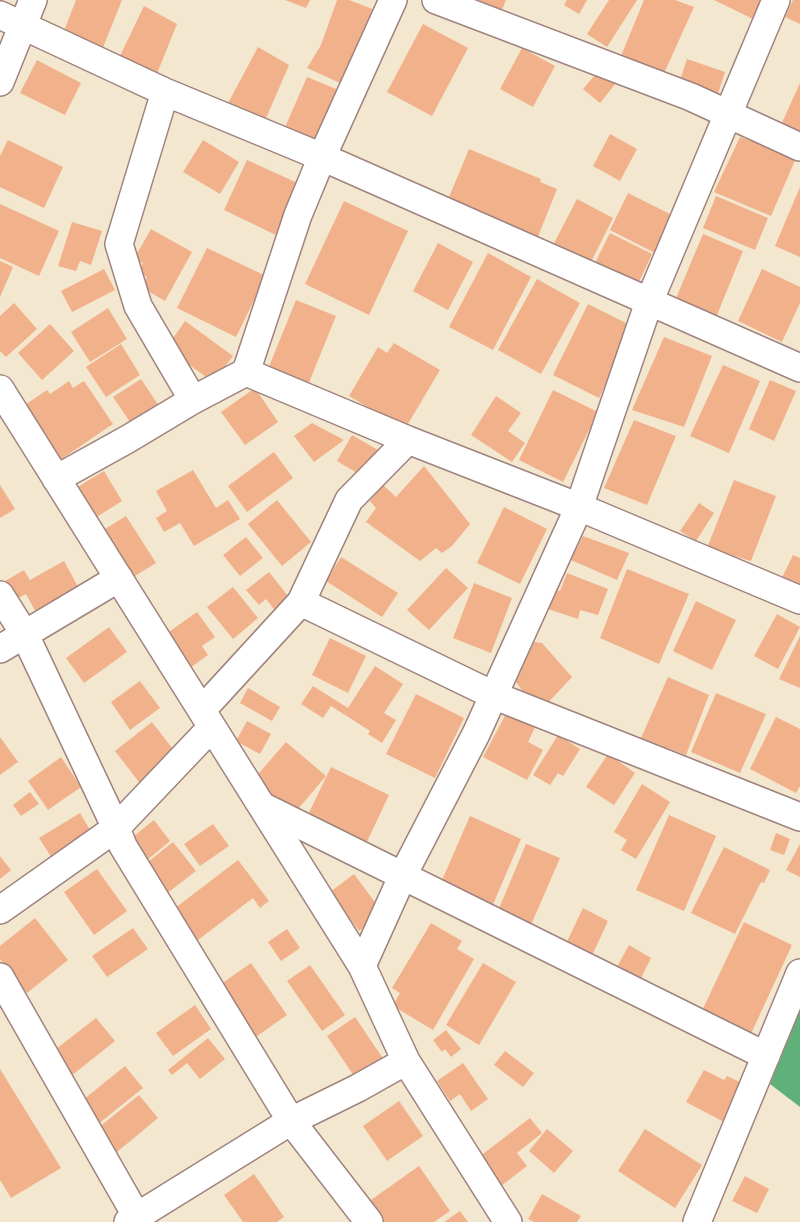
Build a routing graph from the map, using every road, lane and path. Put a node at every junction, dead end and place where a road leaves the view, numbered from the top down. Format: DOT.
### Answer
graph roads {
  1 [pos="33,0"];
  2 [pos="393,0"];
  3 [pos="436,0"];
  4 [pos="776,0"];
  5 [pos="11,20"];
  6 [pos="0,82"];
  7 [pos="165,92"];
  8 [pos="727,113"];
  9 [pos="800,147"];
  10 [pos="322,158"];
  11 [pos="649,302"];
  12 [pos="800,368"];
  13 [pos="246,372"];
  14 [pos="0,390"];
  15 [pos="193,400"];
  16 [pos="408,440"];
  17 [pos="56,479"];
  18 [pos="579,507"];
  19 [pos="119,578"];
  20 [pos="0,595"];
  21 [pos="800,600"];
  22 [pos="301,602"];
  23 [pos="24,635"];
  24 [pos="0,649"];
  25 [pos="493,695"];
  26 [pos="207,718"];
  27 [pos="262,806"];
  28 [pos="800,817"];
  29 [pos="116,828"];
  30 [pos="403,875"];
  31 [pos="0,910"];
  32 [pos="362,966"];
  33 [pos="800,973"];
  34 [pos="0,977"];
  35 [pos="766,1056"];
  36 [pos="406,1061"];
  37 [pos="291,1121"];
  38 [pos="132,1220"];
  39 [pos="369,1222"];
  40 [pos="508,1222"];
  41 [pos="697,1222"];
  1 -- 5 [label="street"];
  2 -- 10 [label="street"];
  3 -- 8 [label="street"];
  4 -- 8 [label="street"];
  5 -- 6 [label="street"];
  5 -- 7 [label="street"];
  7 -- 10 [label="street"];
  7 -- 15 [label="street"];
  8 -- 9 [label="street"];
  8 -- 11 [label="street"];
  10 -- 11 [label="street"];
  10 -- 13 [label="street"];
  11 -- 12 [label="street"];
  11 -- 18 [label="street"];
  13 -- 15 [label="street"];
  13 -- 16 [label="street"];
  14 -- 17 [label="street"];
  15 -- 17 [label="street"];
  16 -- 18 [label="street"];
  16 -- 22 [label="street"];
  17 -- 19 [label="street"];
  18 -- 21 [label="street"];
  18 -- 25 [label="street"];
  19 -- 23 [label="street"];
  19 -- 26 [label="street"];
  20 -- 23 [label="street"];
  22 -- 25 [label="street"];
  22 -- 26 [label="street"];
  23 -- 24 [label="street"];
  23 -- 29 [label="street"];
  25 -- 28 [label="street"];
  25 -- 30 [label="street"];
  26 -- 27 [label="street"];
  26 -- 29 [label="street"];
  27 -- 30 [label="street"];
  27 -- 32 [label="street"];
  29 -- 31 [label="street"];
  29 -- 37 [label="street"];
  30 -- 32 [label="street"];
  30 -- 35 [label="street"];
  32 -- 36 [label="street"];
  33 -- 35 [label="street"];
  34 -- 38 [label="street"];
  35 -- 41 [label="street"];
  36 -- 37 [label="street"];
  36 -- 40 [label="street"];
  37 -- 38 [label="street"];
  37 -- 39 [label="street"];
}
